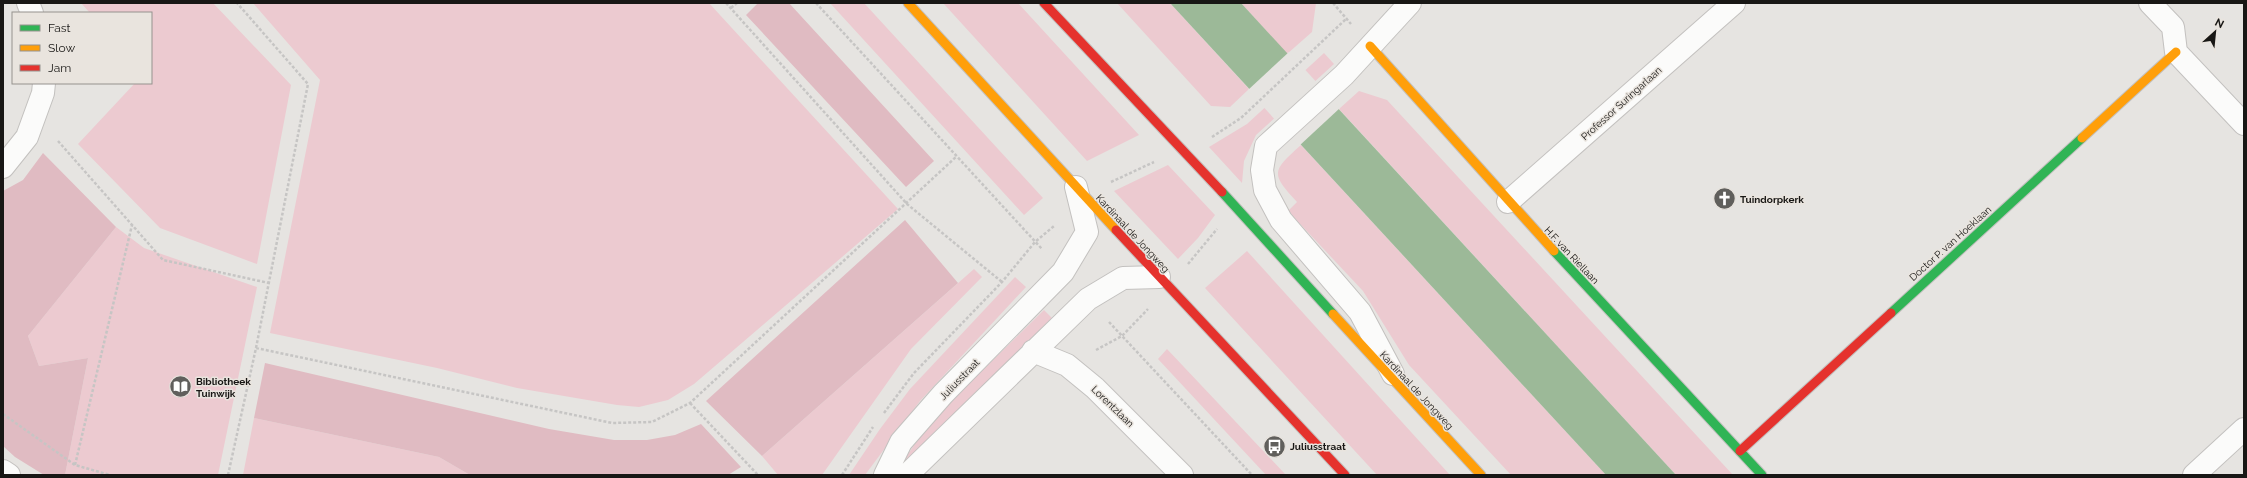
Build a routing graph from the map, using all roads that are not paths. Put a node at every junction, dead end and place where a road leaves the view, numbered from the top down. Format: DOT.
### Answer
graph roads {
  1 [pos="908,3"];
  2 [pos="1044,3"];
  3 [pos="1410,3"];
  4 [pos="1734,3"];
  5 [pos="2150,3"];
  6 [pos="1370,46"];
  7 [pos="2176,52"];
  8 [pos="44,84"];
  9 [pos="2244,124"];
  10 [pos="3,167"];
  11 [pos="1076,187"];
  12 [pos="1508,202"];
  13 [pos="1159,277"];
  14 [pos="1033,351"];
  15 [pos="1402,389"];
  16 [pos="2244,429"];
  17 [pos="1740,451"];
  18 [pos="3,471"];
  19 [pos="9,475"];
  20 [pos="885,475"];
  21 [pos="907,475"];
  22 [pos="1182,475"];
  23 [pos="1345,475"];
  24 [pos="1481,475"];
  25 [pos="1762,475"];
  26 [pos="2194,475"];
  1 -- 11 [label="main road, Kardinaal de Jongweg"];
  2 -- 15 [label="main road, Kardinaal de Jongweg"];
  3 -- 6 [label="street"];
  4 -- 12 [label="street, Professor Suringarlaan"];
  5 -- 7 [label="street"];
  6 -- 12 [label="main road, H.F. van Riellaan"];
  6 -- 15 [label="street"];
  7 -- 9 [label="street"];
  7 -- 17 [label="main road, Doctor P. van Hoeklaan"];
  8 -- 10 [label="street"];
  11 -- 13 [label="main road, Kardinaal de Jongweg"];
  11 -- 20 [label="street, Juliusstraat"];
  12 -- 17 [label="main road, H.F. van Riellaan"];
  13 -- 14 [label="street"];
  13 -- 23 [label="main road, Kardinaal de Jongweg"];
  14 -- 21 [label="street"];
  14 -- 22 [label="street, Lorentzlaan"];
  15 -- 24 [label="main road, Kardinaal de Jongweg"];
  16 -- 26 [label="street"];
  17 -- 25 [label="main road, H.F. van Riellaan"];
  18 -- 19 [label="street"];
}
